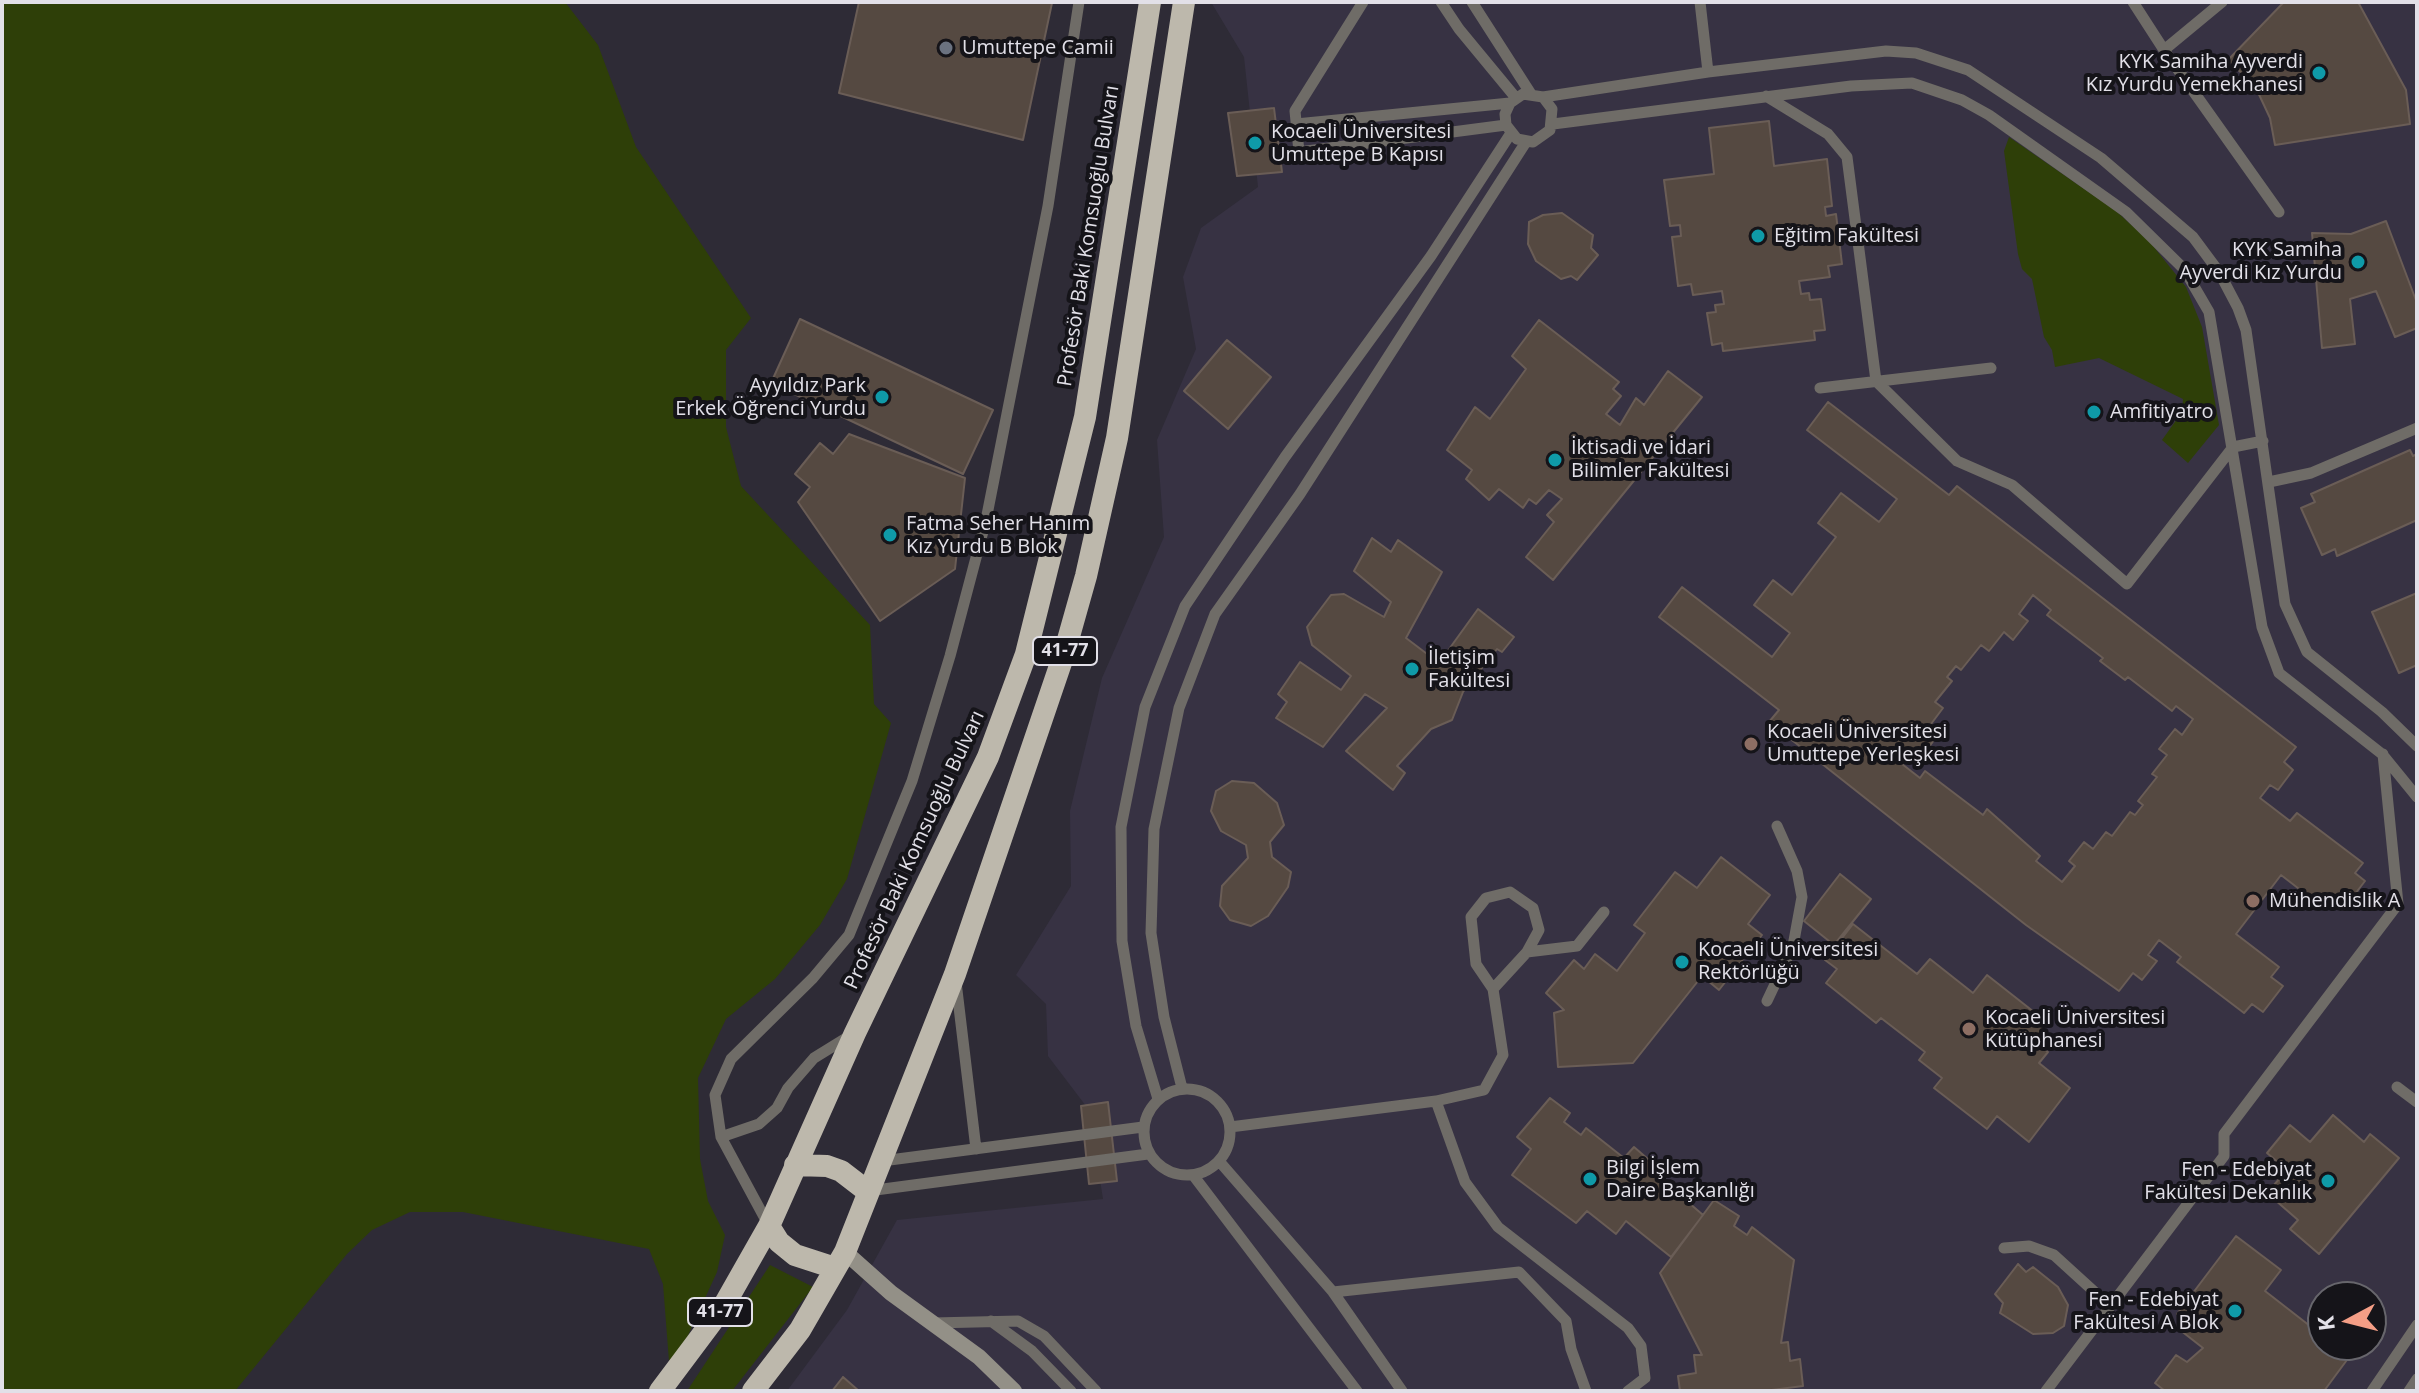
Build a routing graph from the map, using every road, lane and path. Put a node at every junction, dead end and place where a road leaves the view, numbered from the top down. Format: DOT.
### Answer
graph roads {
  1 [pos="1079,2"];
  2 [pos="1150,2"];
  3 [pos="1184,2"];
  4 [pos="1363,2"];
  5 [pos="1441,2"];
  6 [pos="1472,2"];
  7 [pos="1700,2"];
  8 [pos="2133,2"];
  9 [pos="2222,2"];
  10 [pos="2164,50"];
  11 [pos="1708,72"];
  12 [pos="1537,96"];
  13 [pos="1766,96"];
  14 [pos="1513,101"];
  15 [pos="1296,124"];
  16 [pos="1553,124"];
  17 [pos="1509,129"];
  18 [pos="1526,142"];
  19 [pos="2279,212"];
  20 [pos="1991,368"];
  21 [pos="1876,381"];
  22 [pos="1820,388"];
  23 [pos="2417,428"];
  24 [pos="2263,441"];
  25 [pos="2233,447"];
  26 [pos="2269,482"];
  27 [pos="2417,746"];
  28 [pos="2382,754"];
  29 [pos="2417,797"];
  30 [pos="1777,826"];
  31 [pos="1604,912"];
  32 [pos="1527,952"];
  33 [pos="955,974"];
  34 [pos="1493,989"];
  35 [pos="1767,1001"];
  36 [pos="855,1033"];
  37 [pos="2397,1087"];
  38 [pos="1182,1088"];
  39 [pos="1158,1099"];
  40 [pos="1436,1101"];
  41 [pos="2417,1102"];
  42 [pos="1143,1127"];
  43 [pos="1230,1127"];
  44 [pos="721,1137"];
  45 [pos="976,1149"];
  46 [pos="1148,1154"];
  47 [pos="878,1161"];
  48 [pos="1219,1161"];
  49 [pos="795,1165"];
  50 [pos="1193,1175"];
  51 [pos="867,1191"];
  52 [pos="769,1226"];
  53 [pos="2004,1248"];
  54 [pos="840,1260"];
  55 [pos="1333,1292"];
  56 [pos="2110,1306"];
  57 [pos="989,1320"];
  58 [pos="933,1324"];
  59 [pos="2417,1325"];
  60 [pos="2417,1379"];
  61 [pos="660,1391"];
  62 [pos="753,1391"];
  63 [pos="1014,1391"];
  64 [pos="1071,1391"];
  65 [pos="1096,1391"];
  66 [pos="1357,1391"];
  67 [pos="1402,1391"];
  68 [pos="1586,1391"];
  69 [pos="1628,1391"];
  70 [pos="2046,1391"];
  71 [pos="2372,1391"];
  72 [pos="2409,1391"];
  1 -- 44 [label="lane"];
  2 -- 36 [label="highway, Profesör Baki Komsuoğlu Bulvarı / 41-77"];
  3 -- 33 [label="highway, 41-77"];
  4 -- 15 [label="lane"];
  5 -- 14 [label="lane"];
  6 -- 12 [label="lane"];
  7 -- 11 [label="lane"];
  8 -- 10 [label="lane"];
  9 -- 10 [label="lane"];
  10 -- 19 [label="lane"];
  11 -- 12 [label="lane"];
  11 -- 24 [label="lane"];
  12 -- 14 [label="lane"];
  12 -- 16 [label="lane"];
  13 -- 16 [label="lane"];
  13 -- 21 [label="lane"];
  13 -- 25 [label="lane"];
  14 -- 15 [label="lane"];
  14 -- 17 [label="lane"];
  15 -- 17 [label="lane"];
  16 -- 18 [label="lane"];
  17 -- 18 [label="lane"];
  17 -- 39 [label="lane"];
  18 -- 38 [label="lane"];
  20 -- 21 [label="lane"];
  21 -- 22 [label="lane"];
  21 -- 25 [label="lane"];
  23 -- 26 [label="lane"];
  24 -- 25 [label="lane"];
  24 -- 26 [label="lane"];
  25 -- 28 [label="lane"];
  26 -- 27 [label="lane"];
  28 -- 29 [label="lane"];
  28 -- 56 [label="lane"];
  30 -- 35 [label="lane"];
  31 -- 32 [label="lane"];
  32 -- 34 [label="lane"];
  32 -- 34 [label="lane"];
  33 -- 45 [label="lane"];
  33 -- 47 [label="highway, 41-77"];
  34 -- 40 [label="lane"];
  36 -- 44 [label="lane"];
  36 -- 49 [label="highway, Profesör Baki Komsuoğlu Bulvarı / 41-77"];
  37 -- 41 [label="lane"];
  38 -- 39 [label="lane"];
  38 -- 43 [label="lane"];
  39 -- 42 [label="lane"];
  40 -- 43 [label="lane"];
  40 -- 69 [label="lane"];
  42 -- 45 [label="lane"];
  42 -- 46 [label="lane"];
  43 -- 48 [label="lane"];
  44 -- 52 [label="lane"];
  45 -- 47 [label="lane"];
  46 -- 50 [label="lane"];
  46 -- 51 [label="lane"];
  47 -- 51 [label="highway, 41-77"];
  48 -- 50 [label="lane"];
  48 -- 55 [label="lane"];
  49 -- 51 [label="highway"];
  49 -- 52 [label="highway, Profesör Baki Komsuoğlu Bulvarı / 41-77"];
  50 -- 66 [label="lane"];
  51 -- 54 [label="highway, 41-77"];
  52 -- 54 [label="highway"];
  52 -- 61 [label="highway, Profesör Baki Komsuoğlu Bulvarı / 41-77"];
  53 -- 56 [label="lane"];
  54 -- 58 [label="main road"];
  54 -- 62 [label="highway, 41-77"];
  55 -- 67 [label="lane"];
  55 -- 68 [label="lane"];
  56 -- 70 [label="lane"];
  57 -- 58 [label="lane"];
  57 -- 64 [label="lane"];
  57 -- 65 [label="lane"];
  58 -- 63 [label="main road"];
  59 -- 71 [label="lane"];
  60 -- 72 [label="lane"];
}
